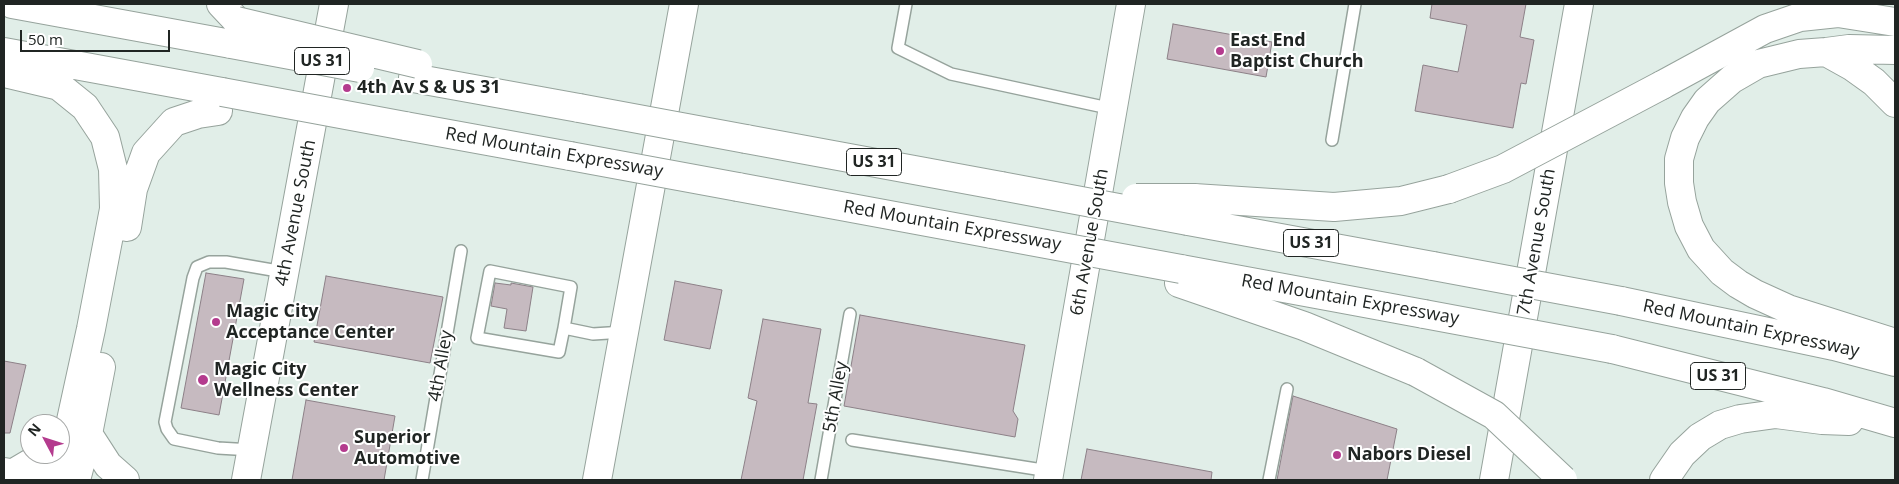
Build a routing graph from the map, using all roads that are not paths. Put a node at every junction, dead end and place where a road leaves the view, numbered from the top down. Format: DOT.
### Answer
graph roads {
  1 [pos="12,4"];
  2 [pos="334,4"];
  3 [pos="684,4"];
  4 [pos="906,4"];
  5 [pos="1132,4"];
  6 [pos="1355,4"];
  7 [pos="1579,4"];
  8 [pos="1866,10"];
  9 [pos="1895,22"];
  10 [pos="230,23"];
  11 [pos="1895,50"];
  12 [pos="4,52"];
  13 [pos="1826,52"];
  14 [pos="4,73"];
  15 [pos="61,74"];
  16 [pos="220,102"];
  17 [pos="1895,103"];
  18 [pos="1113,109"];
  19 [pos="1332,140"];
  20 [pos="1191,210"];
  21 [pos="461,251"];
  22 [pos="285,272"];
  23 [pos="1180,276"];
  24 [pos="850,314"];
  25 [pos="564,328"];
  26 [pos="624,332"];
  27 [pos="1837,336"];
  28 [pos="1895,343"];
  29 [pos="1895,362"];
  30 [pos="1287,389"];
  31 [pos="1822,411"];
  32 [pos="1894,423"];
  33 [pos="72,434"];
  34 [pos="852,440"];
  35 [pos="252,450"];
  36 [pos="26,464"];
  37 [pos="8,473"];
  38 [pos="1048,476"];
  39 [pos="48,480"];
  40 [pos="58,480"];
  41 [pos="76,480"];
  42 [pos="125,480"];
  43 [pos="246,480"];
  44 [pos="422,480"];
  45 [pos="597,480"];
  46 [pos="821,480"];
  47 [pos="1269,480"];
  48 [pos="1494,480"];
  49 [pos="1563,480"];
  50 [pos="1664,480"];
  1 -- 10 [label="main road"];
  2 -- 22 [label="main road, 4th Avenue South"];
  3 -- 26 [label="main road"];
  4 -- 18 [label="lane"];
  5 -- 18 [label="main road, 6th Avenue South"];
  6 -- 19 [label="lane"];
  7 -- 48 [label="main road, 7th Avenue South"];
  8 -- 9 [label="main road"];
  8 -- 20 [label="main road, bridge"];
  10 -- 20 [label="main road, Red Mountain Expressway / US 31, bridge"];
  11 -- 13 [label="main road"];
  12 -- 15 [label="main road, Red Mountain Expressway"];
  13 -- 17 [label="main road"];
  13 -- 27 [label="main road"];
  14 -- 15 [label="main road"];
  15 -- 16 [label="main road, Red Mountain Expressway"];
  15 -- 33 [label="main road"];
  16 -- 23 [label="main road, Red Mountain Expressway, bridge"];
  16 -- 33 [label="main road"];
  18 -- 38 [label="main road, 6th Avenue South"];
  20 -- 27 [label="main road, Red Mountain Expressway / US 31, bridge"];
  21 -- 44 [label="lane, 4th Alley"];
  22 -- 35 [label="main road, 4th Avenue South"];
  22 -- 35 [label="lane"];
  23 -- 31 [label="main road, Red Mountain Expressway / US 31, bridge"];
  23 -- 49 [label="main road, bridge"];
  24 -- 46 [label="lane, 5th Alley"];
  25 -- 25 [label="lane"];
  25 -- 26 [label="lane"];
  26 -- 45 [label="main road"];
  27 -- 28 [label="main road"];
  27 -- 29 [label="main road, Red Mountain Expressway / US 31"];
  30 -- 47 [label="lane"];
  31 -- 32 [label="main road"];
  31 -- 50 [label="main road"];
  33 -- 40 [label="main road"];
  33 -- 41 [label="main road"];
  33 -- 42 [label="main road"];
  34 -- 38 [label="lane"];
  35 -- 43 [label="main road, 4th Avenue South"];
  36 -- 37 [label="main road"];
  37 -- 39 [label="main road"];
}
